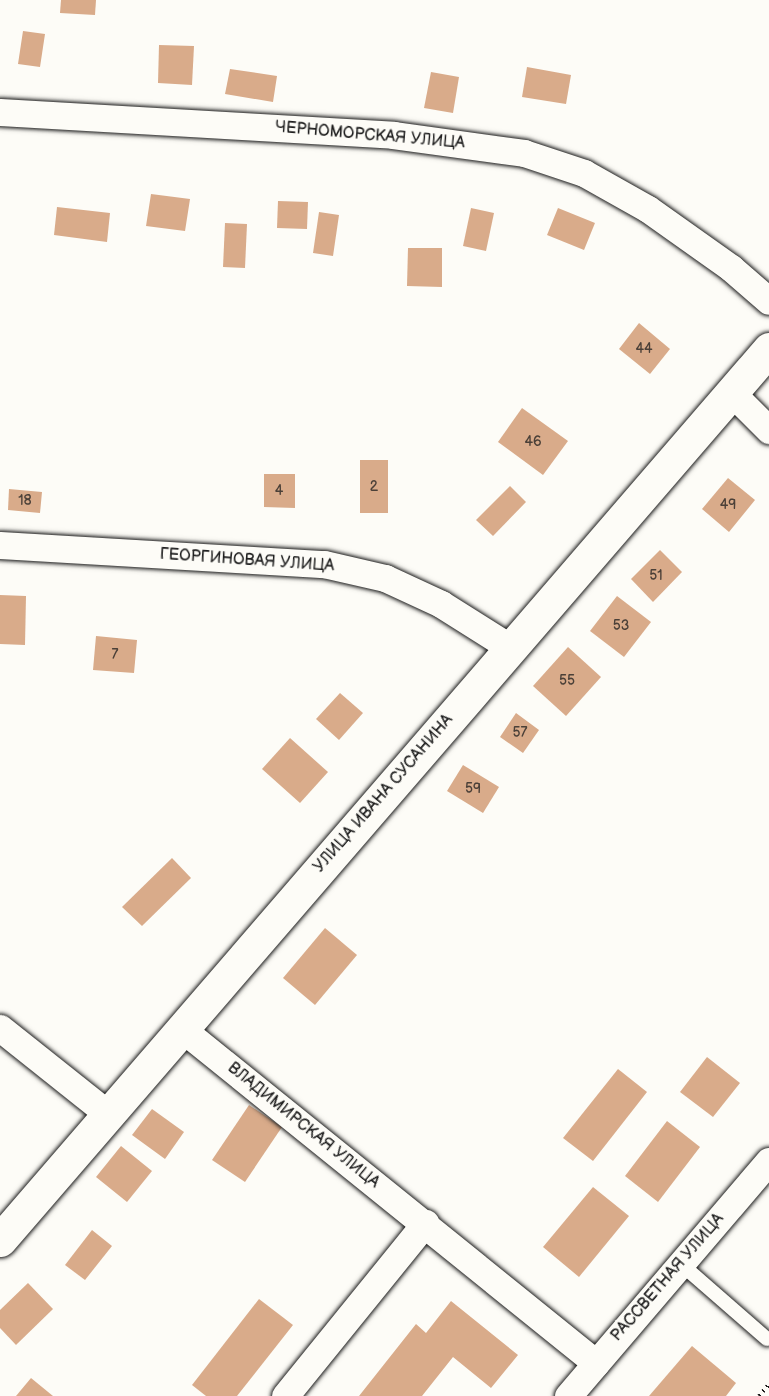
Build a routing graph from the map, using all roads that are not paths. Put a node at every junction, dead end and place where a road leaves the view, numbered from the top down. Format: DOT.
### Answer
graph roads {
  1 [pos="0,112"];
  2 [pos="769,301"];
  3 [pos="769,348"];
  4 [pos="731,392"];
  5 [pos="769,429"];
  6 [pos="0,545"];
  7 [pos="511,648"];
  8 [pos="0,1028"];
  9 [pos="182,1029"];
  10 [pos="108,1114"];
  11 [pos="769,1161"];
  12 [pos="425,1223"];
  13 [pos="0,1240"];
  14 [pos="681,1264"];
  15 [pos="767,1339"];
  16 [pos="596,1363"];
  17 [pos="285,1396"];
  18 [pos="567,1396"];
  1 -- 2 [label="street, ЧЕРНОМОРСКАЯ УЛИЦА"];
  3 -- 4 [label="street, УЛИЦА ИВАНА СУСАНИНА"];
  4 -- 5 [label="street"];
  4 -- 7 [label="street, УЛИЦА ИВАНА СУСАНИНА"];
  6 -- 7 [label="street, ГЕОРГИНОВАЯ УЛИЦА"];
  7 -- 9 [label="street, УЛИЦА ИВАНА СУСАНИНА"];
  8 -- 10 [label="street"];
  9 -- 10 [label="street, УЛИЦА ИВАНА СУСАНИНА"];
  9 -- 12 [label="street, ВЛАДИМИРСКАЯ УЛИЦА"];
  10 -- 13 [label="street, УЛИЦА ИВАНА СУСАНИНА"];
  11 -- 14 [label="street, РАССВЕТНАЯ УЛИЦА"];
  12 -- 16 [label="street, ВЛАДИМИРСКАЯ УЛИЦА"];
  12 -- 17 [label="street"];
  14 -- 15 [label="lane"];
  14 -- 16 [label="street, РАССВЕТНАЯ УЛИЦА"];
  16 -- 18 [label="street, РАССВЕТНАЯ УЛИЦА"];
}
